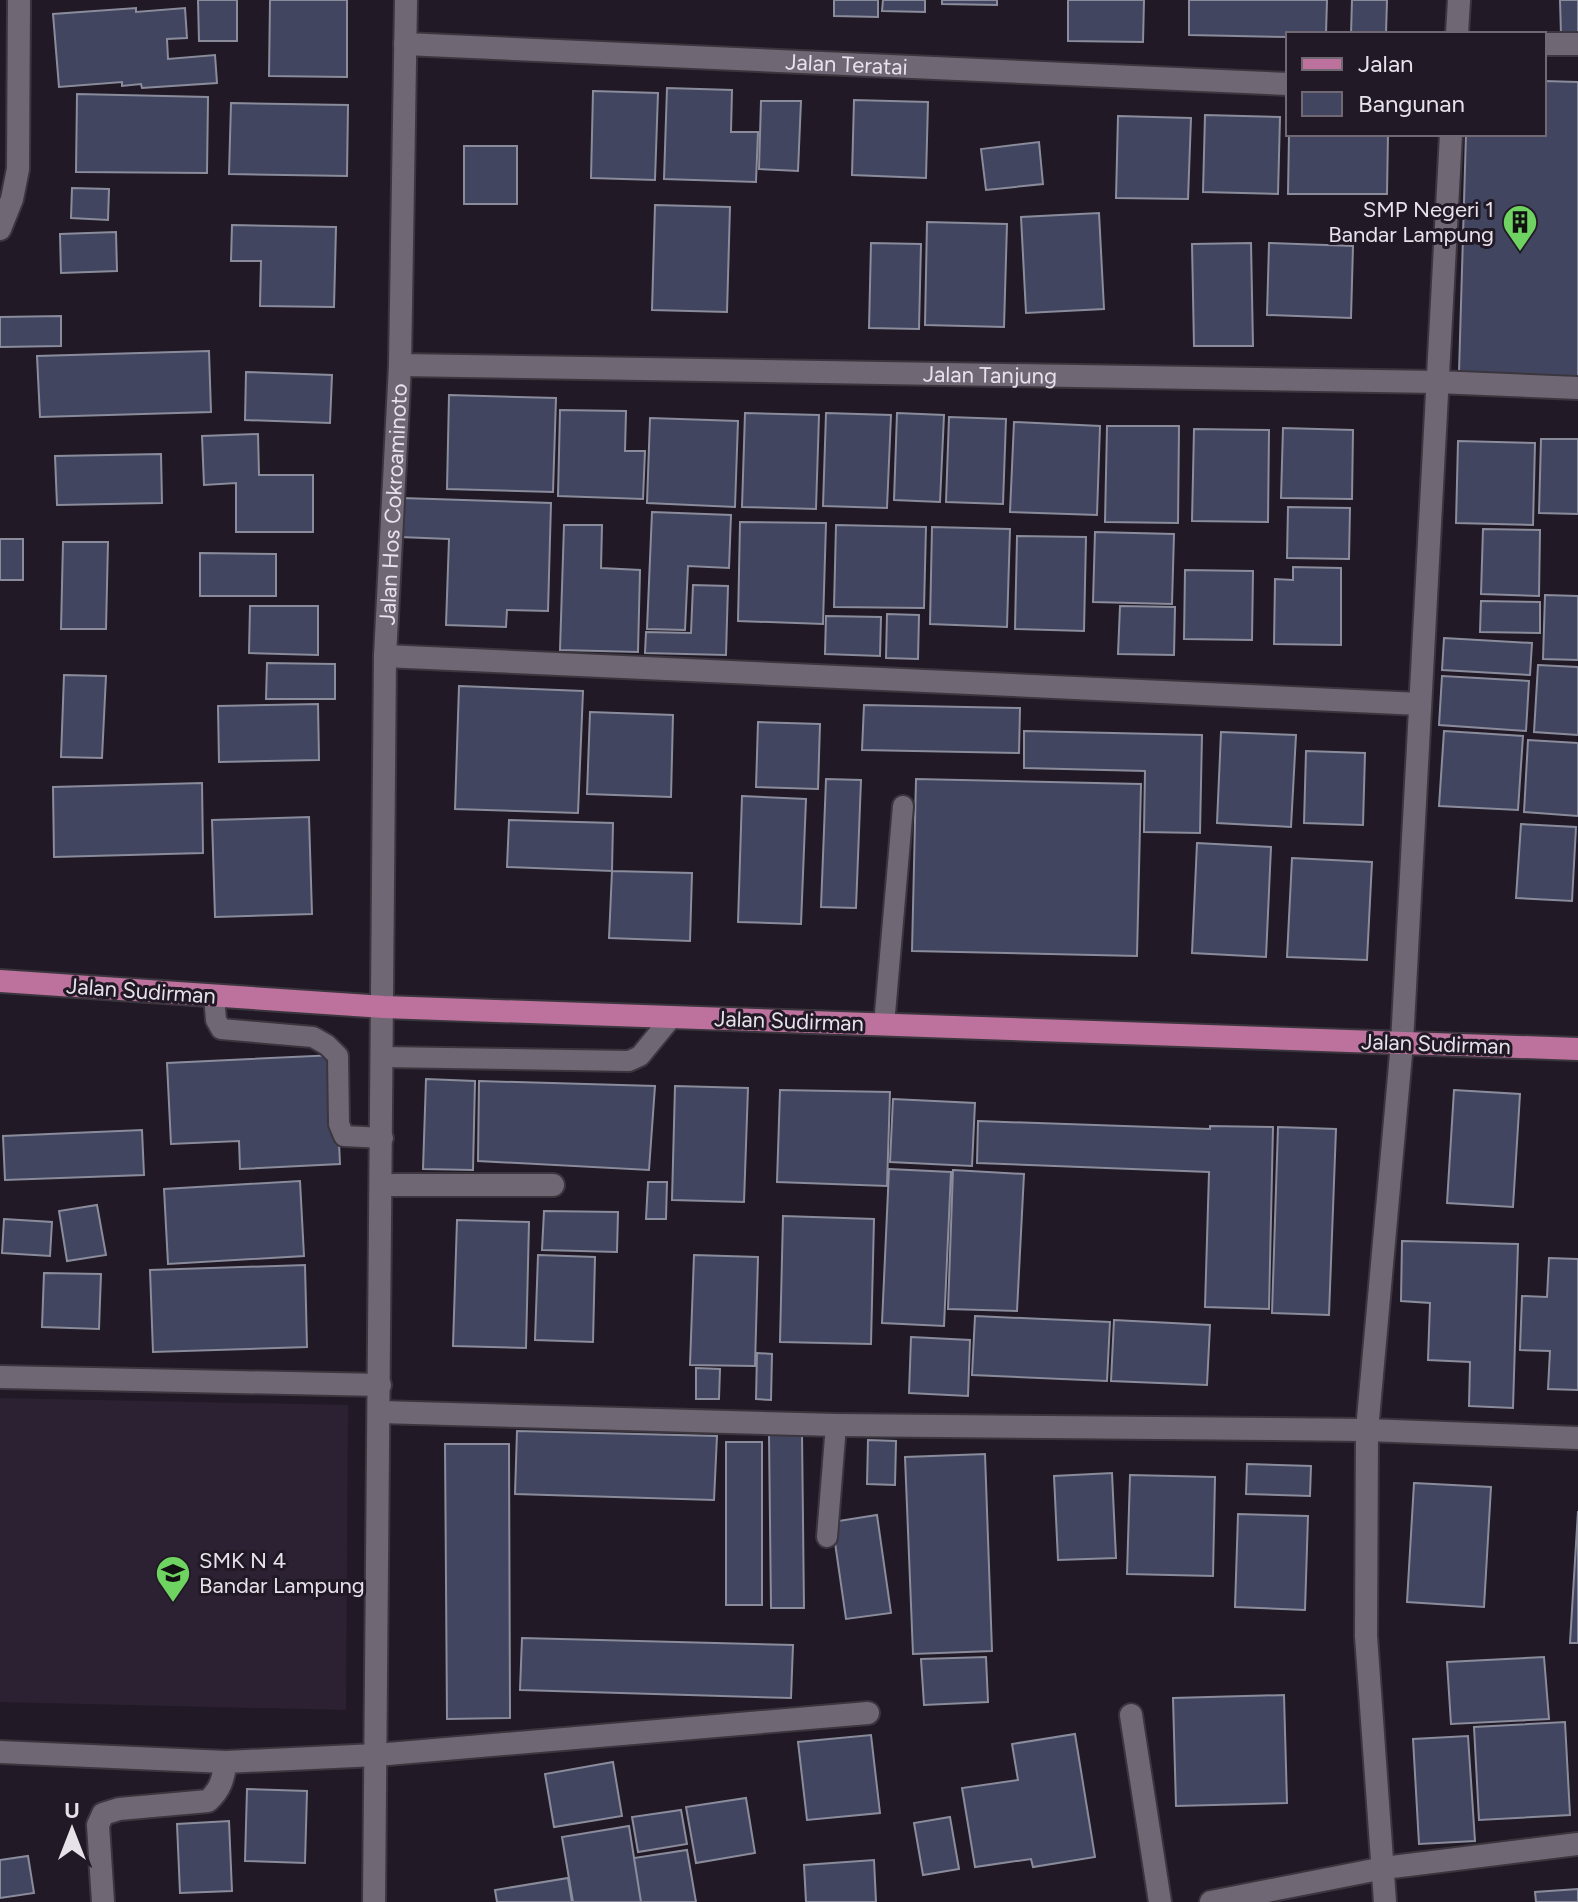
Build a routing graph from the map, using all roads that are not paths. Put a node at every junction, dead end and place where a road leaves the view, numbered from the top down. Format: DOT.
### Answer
graph roads {
  1 [pos="19,0"];
  2 [pos="406,0"];
  3 [pos="1459,0"];
  4 [pos="1457,32"];
  5 [pos="405,44"];
  6 [pos="1546,44"];
  7 [pos="1578,44"];
  8 [pos="1286,84"];
  9 [pos="1451,136"];
  10 [pos="0,229"];
  11 [pos="400,365"];
  12 [pos="1437,382"];
  13 [pos="1578,388"];
  14 [pos="385,656"];
  15 [pos="1420,704"];
  16 [pos="903,806"];
  17 [pos="0,981"];
  18 [pos="214,996"];
  19 [pos="384,1007"];
  20 [pos="672,1017"];
  21 [pos="884,1025"];
  22 [pos="1402,1043"];
  23 [pos="1578,1049"];
  24 [pos="383,1057"];
  25 [pos="383,1138"];
  26 [pos="382,1185"];
  27 [pos="553,1185"];
  28 [pos="0,1377"];
  29 [pos="380,1385"];
  30 [pos="380,1412"];
  31 [pos="836,1425"];
  32 [pos="1367,1430"];
  33 [pos="1578,1438"];
  34 [pos="827,1537"];
  35 [pos="868,1713"];
  36 [pos="1131,1715"];
  37 [pos="0,1752"];
  38 [pos="376,1755"];
  39 [pos="226,1762"];
  40 [pos="1578,1844"];
  41 [pos="1384,1868"];
  42 [pos="103,1902"];
  43 [pos="374,1902"];
  44 [pos="1160,1902"];
  45 [pos="1211,1902"];
  46 [pos="1385,1902"];
  1 -- 10 [label="street"];
  2 -- 5 [label="street, Jalan Hos Cokroaminoto"];
  3 -- 4 [label="street"];
  5 -- 8 [label="street, Jalan Teratai"];
  5 -- 11 [label="street, Jalan Hos Cokroaminoto"];
  6 -- 7 [label="street"];
  9 -- 12 [label="street"];
  11 -- 12 [label="street, Jalan Tanjung"];
  11 -- 14 [label="street, Jalan Hos Cokroaminoto"];
  12 -- 13 [label="street, Jalan Tanjung"];
  12 -- 15 [label="street"];
  14 -- 15 [label="street"];
  14 -- 19 [label="street, Jalan Hos Cokroaminoto"];
  15 -- 22 [label="street"];
  16 -- 21 [label="lane"];
  17 -- 18 [label="main road, Jalan Sudirman"];
  18 -- 19 [label="main road, Jalan Sudirman"];
  18 -- 25 [label="lane"];
  19 -- 20 [label="main road, Jalan Sudirman"];
  19 -- 24 [label="street, Jalan Hos Cokroaminoto"];
  20 -- 21 [label="main road, Jalan Sudirman"];
  20 -- 24 [label="lane"];
  21 -- 22 [label="main road, Jalan Sudirman"];
  22 -- 23 [label="main road, Jalan Sudirman"];
  22 -- 32 [label="street"];
  24 -- 25 [label="street, Jalan Hos Cokroaminoto"];
  25 -- 26 [label="street, Jalan Hos Cokroaminoto"];
  26 -- 27 [label="street"];
  26 -- 29 [label="street, Jalan Hos Cokroaminoto"];
  28 -- 29 [label="street"];
  29 -- 30 [label="street, Jalan Hos Cokroaminoto"];
  30 -- 31 [label="street"];
  30 -- 38 [label="street, Jalan Hos Cokroaminoto"];
  31 -- 32 [label="street"];
  31 -- 34 [label="lane"];
  32 -- 33 [label="street"];
  32 -- 41 [label="street"];
  35 -- 38 [label="street"];
  36 -- 44 [label="street"];
  37 -- 39 [label="street"];
  38 -- 39 [label="street"];
  38 -- 43 [label="street, Jalan Hos Cokroaminoto"];
  39 -- 42 [label="street"];
  40 -- 41 [label="street"];
  41 -- 45 [label="street"];
  41 -- 46 [label="street"];
}
